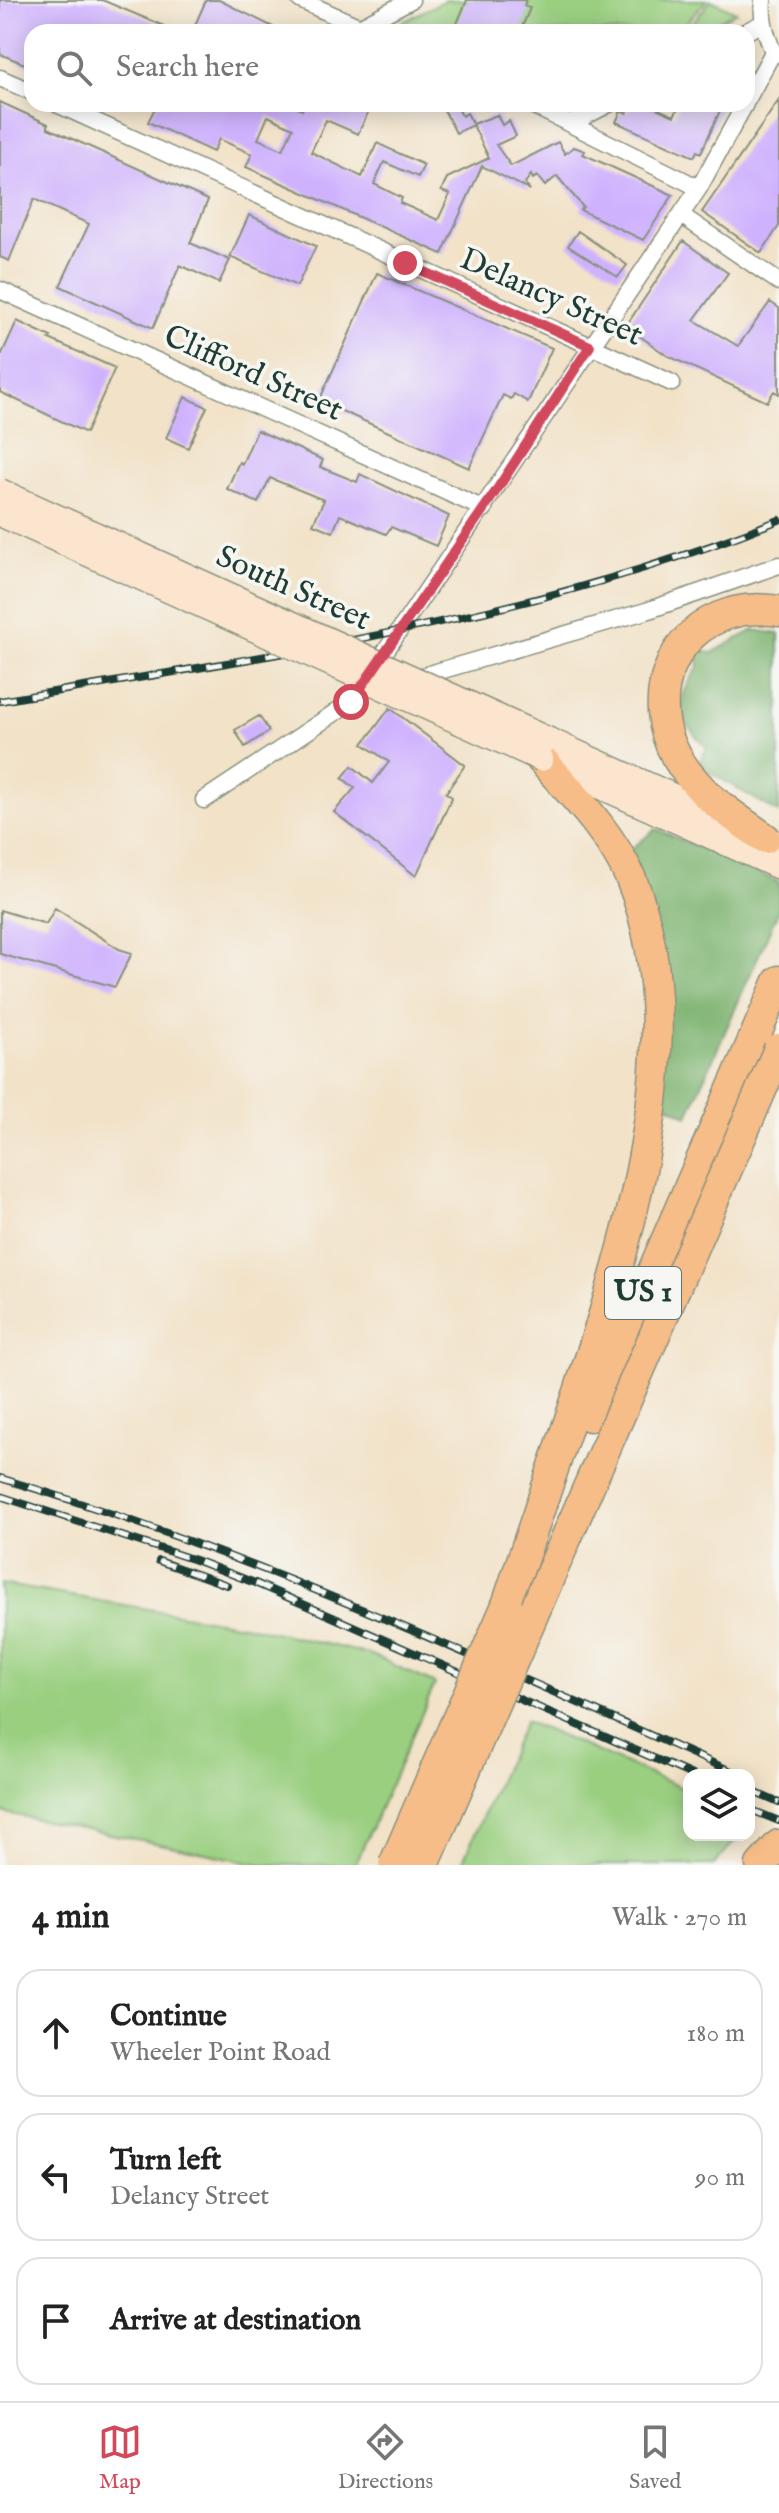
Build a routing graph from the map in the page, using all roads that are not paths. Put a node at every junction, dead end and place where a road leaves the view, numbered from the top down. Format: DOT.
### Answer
graph roads {
  1 [pos="300,0"];
  2 [pos="411,0"];
  3 [pos="760,7"];
  4 [pos="354,24"];
  5 [pos="373,24"];
  6 [pos="776,53"];
  7 [pos="0,78"];
  8 [pos="755,87"];
  9 [pos="24,88"];
  10 [pos="75,112"];
  11 [pos="548,112"];
  12 [pos="593,112"];
  13 [pos="741,112"];
  14 [pos="572,123"];
  15 [pos="699,188"];
  16 [pos="681,215"];
  17 [pos="779,282"];
  18 [pos="0,290"];
  19 [pos="590,346"];
  20 [pos="672,383"];
  21 [pos="0,491"];
  22 [pos="484,509"];
  23 [pos="0,514"];
  24 [pos="779,565"];
  25 [pos="779,611"];
  26 [pos="351,702"];
  27 [pos="545,749"];
  28 [pos="204,800"];
  29 [pos="772,841"];
  30 [pos="779,867"];
  31 [pos="779,981"];
  32 [pos="779,1049"];
  33 [pos="507,1605"];
  34 [pos="779,1845"];
  35 [pos="394,1865"];
  36 [pos="424,1865"];
  37 [pos="761,1865"];
  1 -- 4 [label="street"];
  2 -- 5 [label="street"];
  3 -- 6 [label="street"];
  6 -- 8 [label="street"];
  7 -- 9 [label="street"];
  10 -- 19 [label="street, Delancy Street"];
  11 -- 14 [label="street"];
  12 -- 14 [label="street"];
  13 -- 15 [label="street"];
  14 -- 15 [label="street"];
  15 -- 16 [label="street"];
  16 -- 17 [label="street"];
  16 -- 19 [label="street"];
  18 -- 22 [label="street, Clifford Street"];
  19 -- 20 [label="street, Delancy Street"];
  19 -- 22 [label="street"];
  21 -- 27 [label="main road, South Street, bridge"];
  22 -- 26 [label="street"];
  23 -- 27 [label="main road, South Street, bridge"];
  24 -- 26 [label="street"];
  25 -- 29 [label="highway"];
  26 -- 28 [label="street"];
  27 -- 29 [label="main road, South Street"];
  27 -- 30 [label="main road, South Street"];
  27 -- 33 [label="highway"];
  31 -- 33 [label="highway, US 1"];
  32 -- 36 [label="highway, bridge"];
  33 -- 35 [label="highway, US 1, bridge"];
  34 -- 37 [label="highway"];
}
